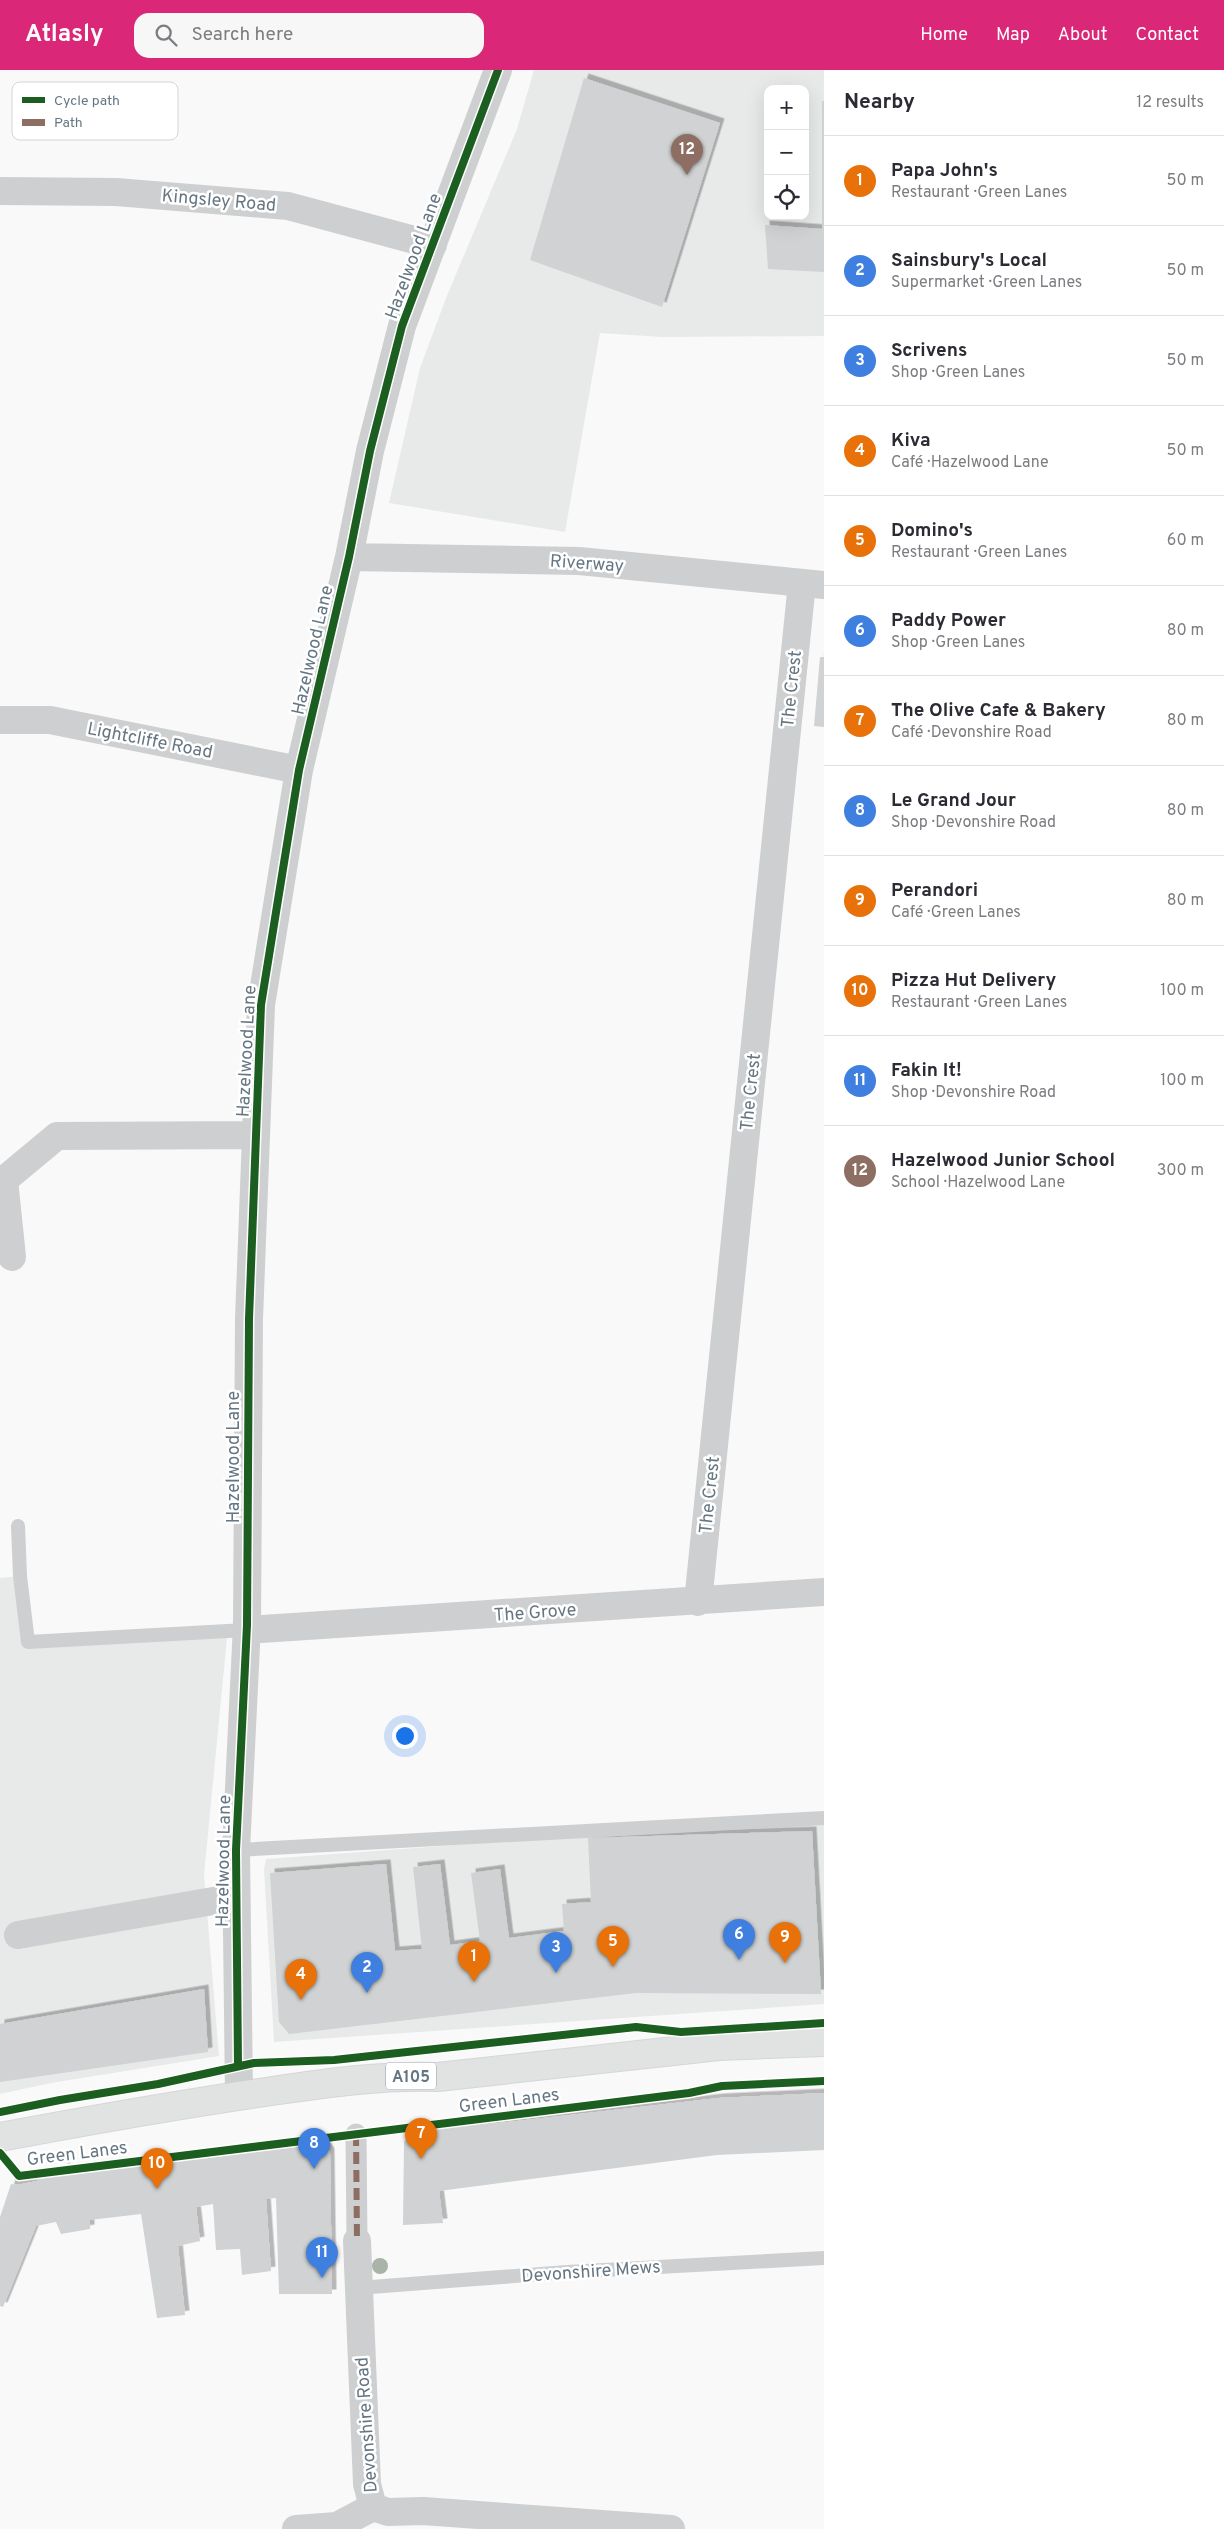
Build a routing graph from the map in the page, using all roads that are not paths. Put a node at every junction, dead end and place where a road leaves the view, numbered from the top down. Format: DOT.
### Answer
graph roads {
  1 [pos="498,70"];
  2 [pos="0,191"];
  3 [pos="433,245"];
  4 [pos="349,557"];
  5 [pos="813,584"];
  6 [pos="0,720"];
  7 [pos="299,770"];
  8 [pos="256,1135"];
  9 [pos="12,1257"];
  10 [pos="18,1526"];
  11 [pos="824,1592"];
  12 [pos="698,1602"];
  13 [pos="246,1630"];
  14 [pos="824,1818"];
  15 [pos="236,1850"];
  16 [pos="236,1898"];
  17 [pos="18,1935"];
  18 [pos="824,2042"];
  19 [pos="239,2096"];
  20 [pos="356,2134"];
  21 [pos="0,2137"];
  22 [pos="357,2241"];
  23 [pos="824,2258"];
  24 [pos="358,2288"];
  25 [pos="373,2507"];
  26 [pos="296,2529"];
  27 [pos="671,2529"];
  1 -- 3 [label="street, Hazelwood Lane"];
  2 -- 3 [label="street, Kingsley Road"];
  3 -- 4 [label="street, Hazelwood Lane"];
  4 -- 5 [label="street, Riverway"];
  4 -- 7 [label="street, Hazelwood Lane"];
  5 -- 12 [label="street, The Crest"];
  6 -- 7 [label="street, Lightcliffe Road"];
  7 -- 8 [label="street, Hazelwood Lane"];
  8 -- 9 [label="street"];
  8 -- 13 [label="street, Hazelwood Lane"];
  10 -- 13 [label="lane"];
  11 -- 12 [label="street, The Grove"];
  12 -- 13 [label="street, The Grove"];
  13 -- 15 [label="street, Hazelwood Lane"];
  14 -- 15 [label="lane"];
  15 -- 16 [label="street, Hazelwood Lane"];
  16 -- 17 [label="street"];
  16 -- 19 [label="street, Hazelwood Lane"];
  18 -- 19 [label="main road, Green Lanes / A105"];
  19 -- 21 [label="main road, Green Lanes / A105"];
  20 -- 22 [label="street, Devonshire Road"];
  22 -- 24 [label="street, Devonshire Road"];
  23 -- 24 [label="lane, Devonshire Mews"];
  24 -- 25 [label="street, Devonshire Road"];
  25 -- 26 [label="street"];
  25 -- 27 [label="street, Devonshire Road"];
}
